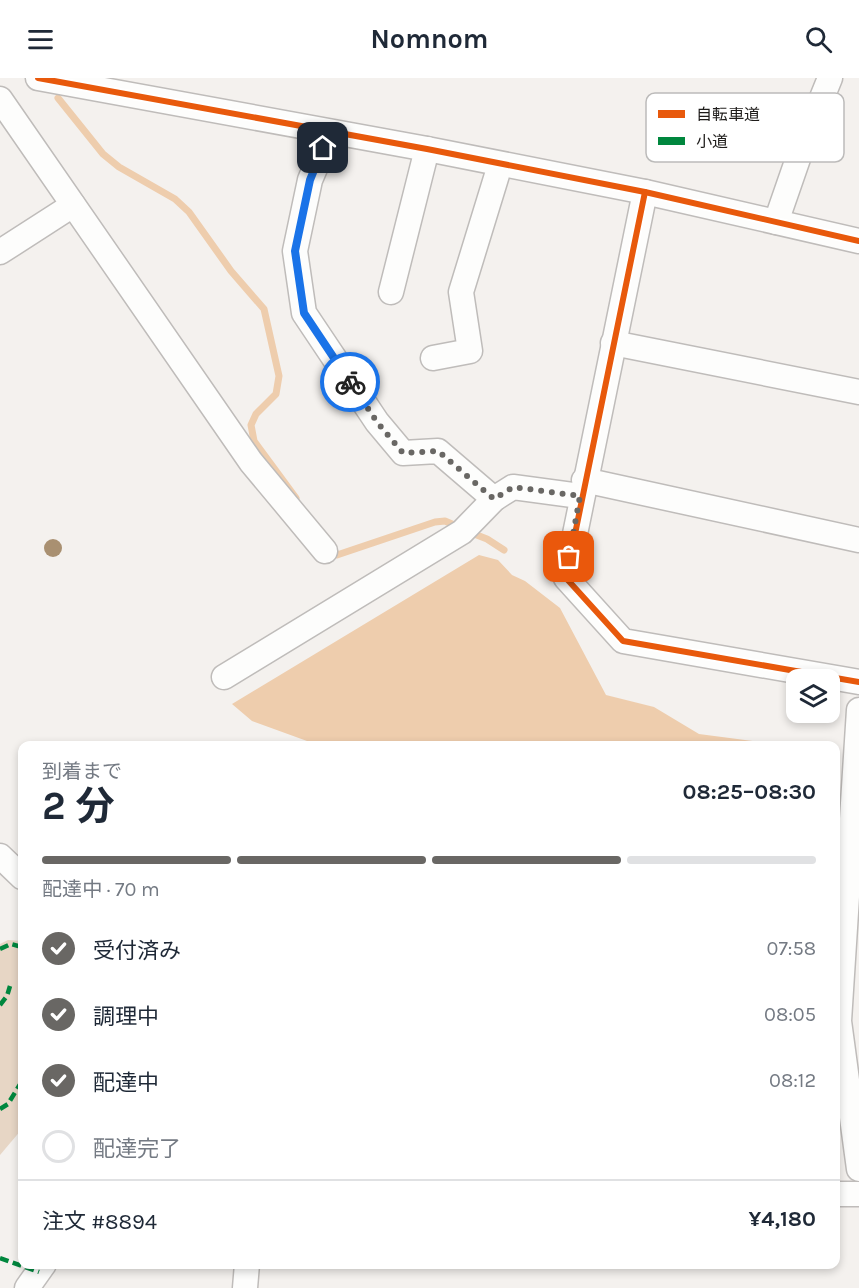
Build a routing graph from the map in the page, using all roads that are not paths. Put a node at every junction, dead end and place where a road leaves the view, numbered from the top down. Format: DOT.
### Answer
graph roads {
  1 [pos="38,78"];
  2 [pos="830,78"];
  3 [pos="824,93"];
  4 [pos="0,99"];
  5 [pos="330,133"];
  6 [pos="427,149"];
  7 [pos="797,162"];
  8 [pos="500,165"];
  9 [pos="645,192"];
  10 [pos="73,206"];
  11 [pos="776,222"];
  12 [pos="859,241"];
  13 [pos="0,252"];
  14 [pos="391,292"];
  15 [pos="613,343"];
  16 [pos="433,358"];
  17 [pos="859,392"];
  18 [pos="582,488"];
  19 [pos="494,499"];
  20 [pos="859,540"];
  21 [pos="325,550"];
  22 [pos="224,677"];
  23 [pos="859,682"];
  24 [pos="859,710"];
  25 [pos="0,856"];
  26 [pos="18,873"];
  27 [pos="840,1005"];
  28 [pos="840,1028"];
  29 [pos="859,1169"];
  30 [pos="840,1194"];
  31 [pos="859,1194"];
  32 [pos="40,1269"];
  33 [pos="247,1269"];
  34 [pos="27,1288"];
  35 [pos="245,1288"];
  1 -- 5 [label="street"];
  2 -- 3 [label="street"];
  4 -- 10 [label="street"];
  5 -- 6 [label="street"];
  5 -- 19 [label="street"];
  6 -- 8 [label="street"];
  6 -- 14 [label="street"];
  7 -- 11 [label="street"];
  8 -- 9 [label="street"];
  8 -- 16 [label="street"];
  9 -- 11 [label="street"];
  9 -- 15 [label="street"];
  10 -- 13 [label="street"];
  10 -- 21 [label="street"];
  11 -- 12 [label="street"];
  15 -- 17 [label="street"];
  15 -- 18 [label="street"];
  18 -- 19 [label="street"];
  18 -- 20 [label="street"];
  18 -- 23 [label="street"];
  19 -- 22 [label="street"];
  24 -- 27 [label="street"];
  25 -- 26 [label="street"];
  28 -- 29 [label="street"];
  30 -- 31 [label="street"];
  32 -- 34 [label="street"];
  33 -- 35 [label="street"];
}
